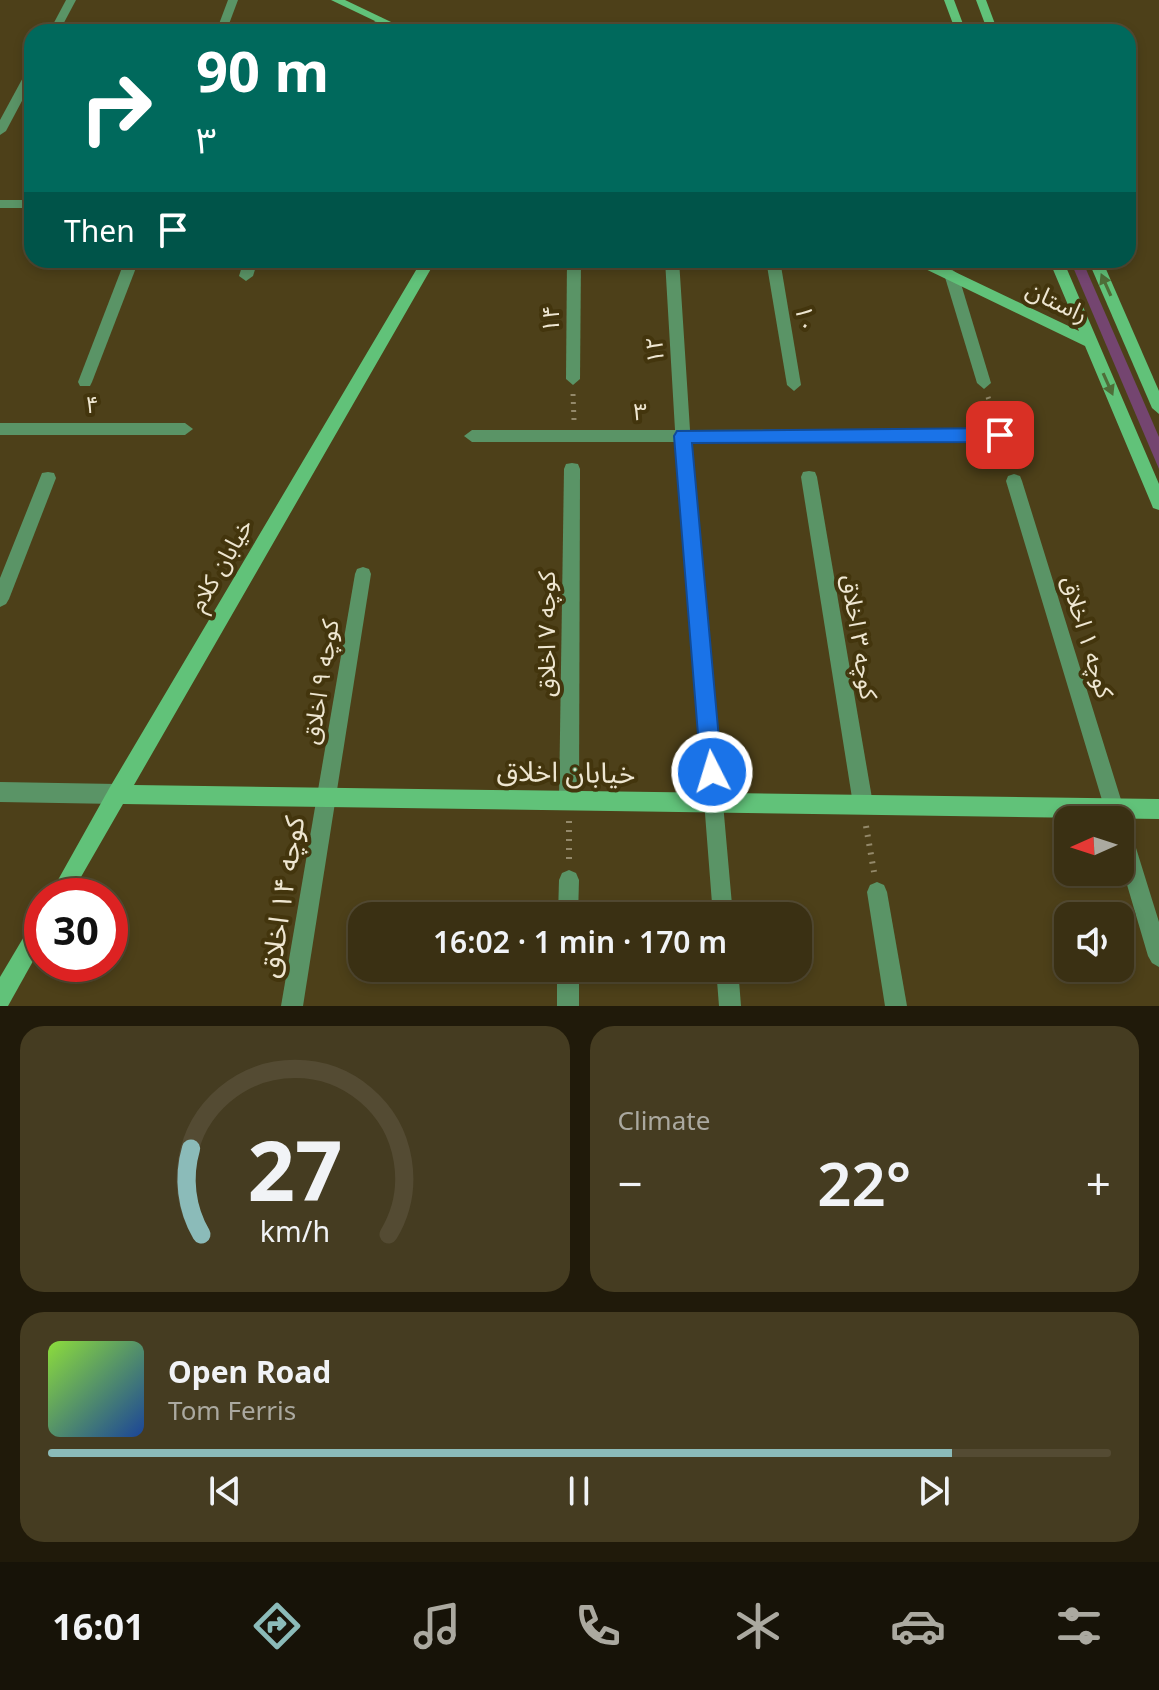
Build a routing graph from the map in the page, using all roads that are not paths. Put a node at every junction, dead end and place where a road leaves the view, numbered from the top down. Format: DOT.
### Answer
graph roads {
  1 [pos="71,0"];
  2 [pos="233,0"];
  3 [pos="336,0"];
  4 [pos="949,0"];
  5 [pos="981,0"];
  6 [pos="380,20"];
  7 [pos="58,24"];
  8 [pos="224,24"];
  9 [pos="379,24"];
  10 [pos="389,24"];
  11 [pos="972,24"];
  12 [pos="977,24"];
  13 [pos="24,87"];
  14 [pos="0,131"];
  15 [pos="0,204"];
  16 [pos="24,204"];
  17 [pos="129,268"];
  18 [pos="248,268"];
  19 [pos="424,268"];
  20 [pos="574,268"];
  21 [pos="672,268"];
  22 [pos="774,268"];
  23 [pos="937,268"];
  24 [pos="1059,268"];
  25 [pos="1098,268"];
  26 [pos="951,274"];
  27 [pos="246,276"];
  28 [pos="1089,342"];
  29 [pos="1144,372"];
  30 [pos="1159,378"];
  31 [pos="573,379"];
  32 [pos="85,382"];
  33 [pos="984,383"];
  34 [pos="794,385"];
  35 [pos="1159,408"];
  36 [pos="0,429"];
  37 [pos="185,429"];
  38 [pos="1000,435"];
  39 [pos="472,436"];
  40 [pos="683,436"];
  41 [pos="572,469"];
  42 [pos="809,477"];
  43 [pos="48,478"];
  44 [pos="1014,481"];
  45 [pos="1159,503"];
  46 [pos="363,574"];
  47 [pos="0,599"];
  48 [pos="0,792"];
  49 [pos="117,794"];
  50 [pos="327,797"];
  51 [pos="569,800"];
  52 [pos="714,802"];
  53 [pos="863,804"];
  54 [pos="1113,806"];
  55 [pos="1159,809"];
  56 [pos="1054,815"];
  57 [pos="1134,815"];
  58 [pos="1134,874"];
  59 [pos="69,878"];
  60 [pos="569,880"];
  61 [pos="877,892"];
  62 [pos="568,902"];
  63 [pos="722,902"];
  64 [pos="24,956"];
  65 [pos="1159,956"];
  66 [pos="568,982"];
  67 [pos="728,982"];
  68 [pos="0,998"];
  69 [pos="292,1006"];
  70 [pos="568,1006"];
  71 [pos="730,1006"];
  72 [pos="896,1006"];
  1 -- 7 [label="street"];
  2 -- 8 [label="street"];
  3 -- 6 [label="street"];
  4 -- 11 [label="street"];
  5 -- 12 [label="street"];
  6 -- 9 [label="street"];
  6 -- 10 [label="street"];
  13 -- 14 [label="street"];
  15 -- 16 [label="street"];
  17 -- 32 [label="street"];
  18 -- 27 [label="street"];
  19 -- 49 [label="street, خیابان کلام"];
  20 -- 31 [label="street, ۱۴"];
  21 -- 40 [label="street, ۱۲"];
  22 -- 34 [label="street, ۱۰"];
  23 -- 26 [label="street, راستان"];
  24 -- 28 [label="street"];
  29 -- 25 [label="street, one-way"];
  26 -- 28 [label="street, راستان"];
  26 -- 33 [label="street"];
  28 -- 45 [label="street, one-way"];
  29 -- 30 [label="street"];
  29 -- 35 [label="street"];
  36 -- 37 [label="street, ۴"];
  38 -- 40 [label="street, ۳"];
  39 -- 40 [label="street, ۳"];
  40 -- 52 [label="street, ۱۲"];
  41 -- 51 [label="street, کوچه ۷ اخلاق"];
  42 -- 53 [label="street, کوچه ۳ اخلاق"];
  43 -- 47 [label="street"];
  44 -- 54 [label="street, کوچه ۱ اخلاق"];
  46 -- 50 [label="street, کوچه ۹ اخلاق"];
  48 -- 49 [label="street"];
  49 -- 50 [label="street, خیابان اخلاق"];
  49 -- 59 [label="street, خیابان کلام"];
  50 -- 51 [label="street, خیابان اخلاق"];
  50 -- 69 [label="street, کوچه ۱۴ اخلاق"];
  51 -- 52 [label="street, خیابان اخلاق"];
  52 -- 53 [label="street, خیابان اخلاق"];
  52 -- 63 [label="street, ۱۲"];
  53 -- 56 [label="street, خیابان اخلاق"];
  55 -- 57 [label="street, خیابان اخلاق"];
  58 -- 65 [label="street, کوچه ۱ اخلاق"];
  60 -- 62 [label="street"];
  61 -- 72 [label="street"];
  64 -- 68 [label="street"];
  66 -- 70 [label="street"];
  67 -- 71 [label="street"];
}
